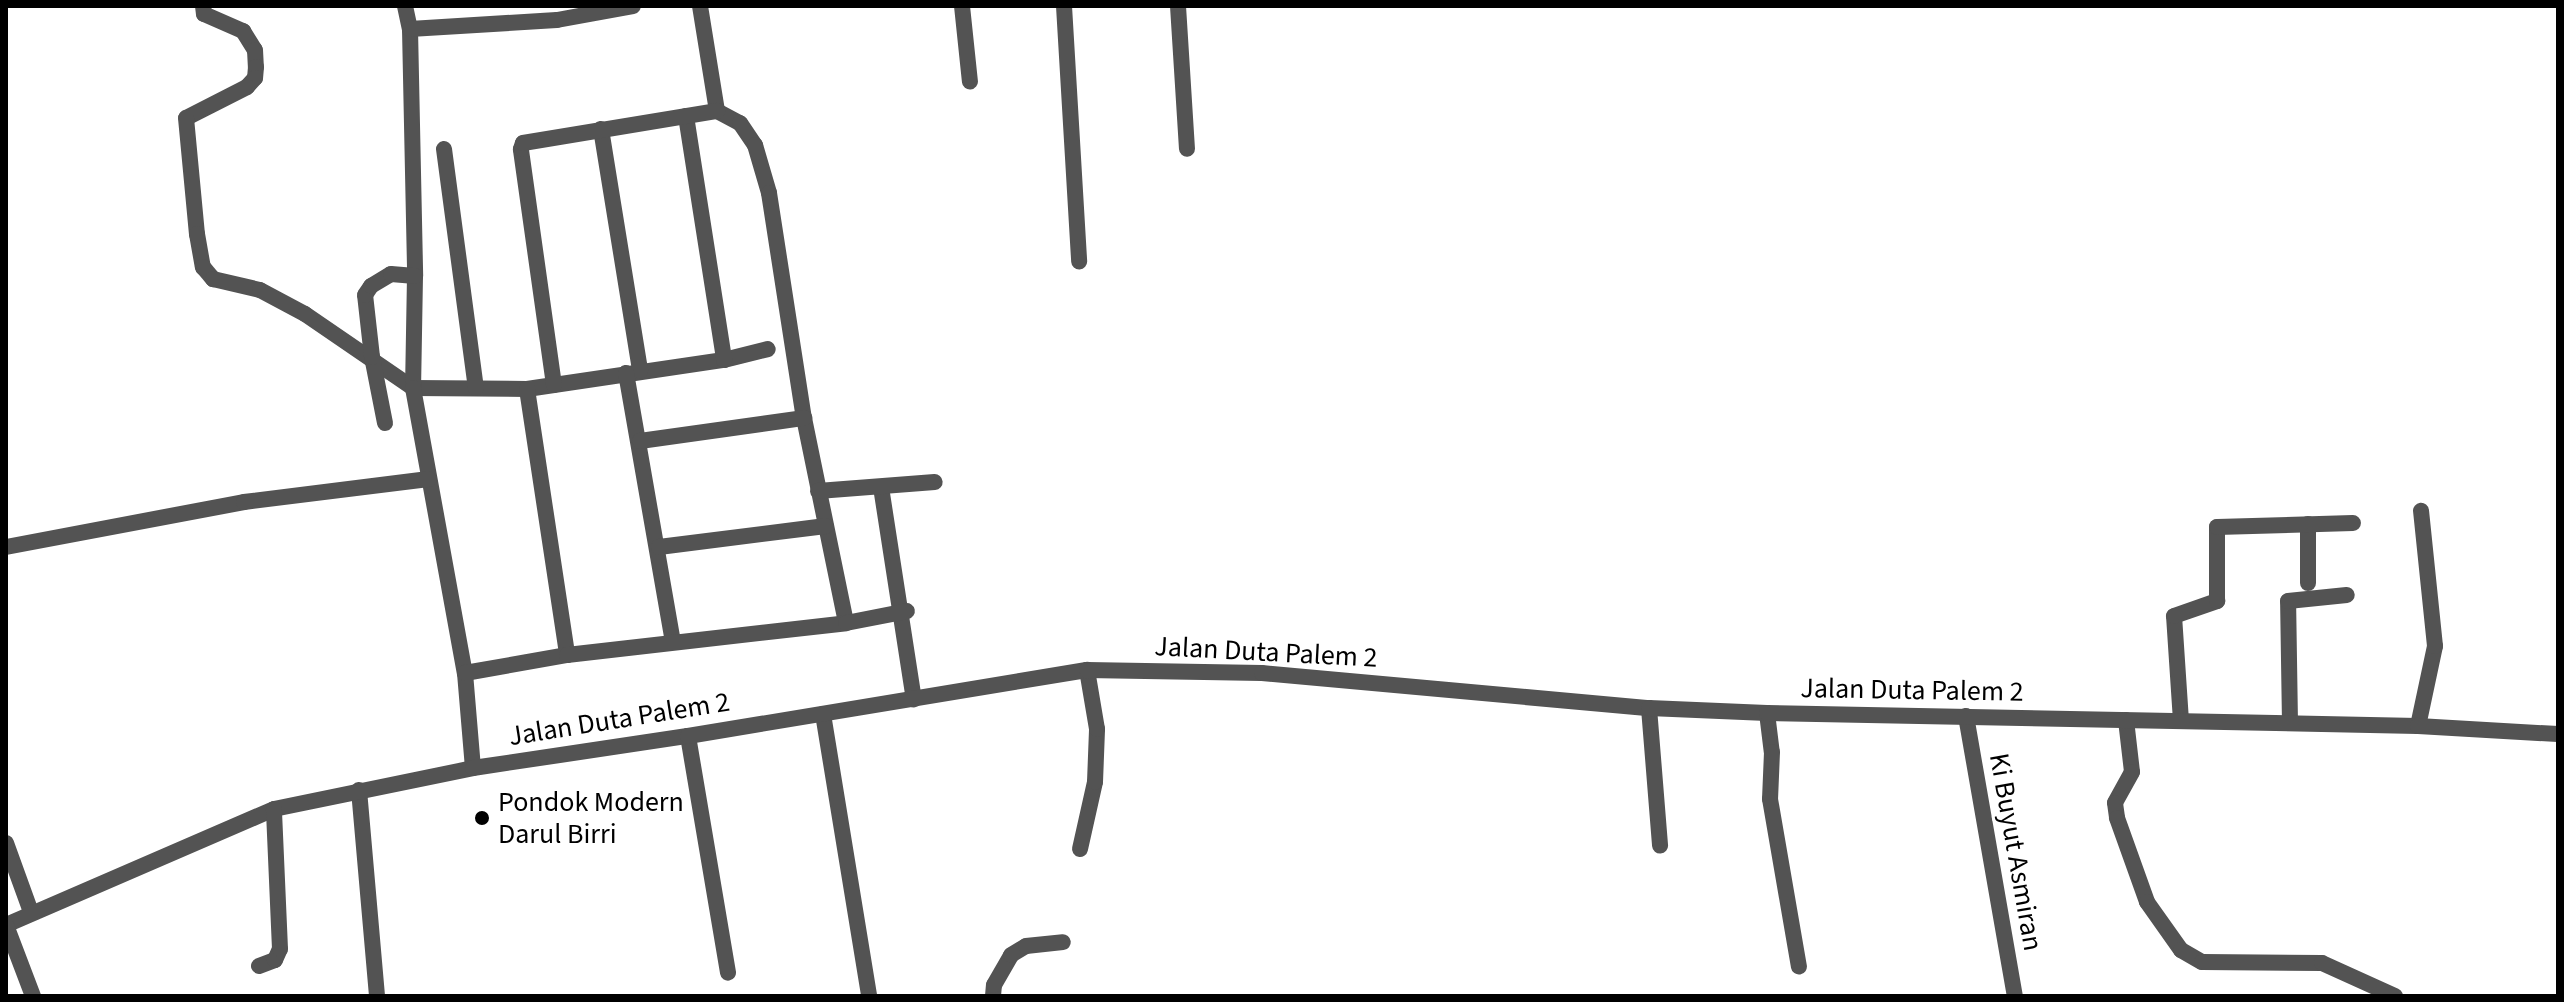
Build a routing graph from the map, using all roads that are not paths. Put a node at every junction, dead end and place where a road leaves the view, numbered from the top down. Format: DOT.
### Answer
graph roads {
  1 [pos="203,6"];
  2 [pos="405,6"];
  3 [pos="633,6"];
  4 [pos="700,6"];
  5 [pos="962,6"];
  6 [pos="1064,6"];
  7 [pos="1178,6"];
  8 [pos="410,29"];
  9 [pos="970,82"];
  10 [pos="717,111"];
  11 [pos="686,116"];
  12 [pos="601,129"];
  13 [pos="444,149"];
  14 [pos="1187,149"];
  15 [pos="1079,262"];
  16 [pos="415,276"];
  17 [pos="768,349"];
  18 [pos="372,357"];
  19 [pos="724,360"];
  20 [pos="633,372"];
  21 [pos="554,385"];
  22 [pos="413,388"];
  23 [pos="476,388"];
  24 [pos="527,389"];
  25 [pos="804,418"];
  26 [pos="385,423"];
  27 [pos="640,441"];
  28 [pos="429,479"];
  29 [pos="935,482"];
  30 [pos="881,487"];
  31 [pos="818,491"];
  32 [pos="2421,511"];
  33 [pos="2353,523"];
  34 [pos="2308,524"];
  35 [pos="826,526"];
  36 [pos="6,547"];
  37 [pos="659,547"];
  38 [pos="2308,583"];
  39 [pos="2347,595"];
  40 [pos="904,611"];
  41 [pos="846,623"];
  42 [pos="673,642"];
  43 [pos="567,655"];
  44 [pos="1087,670"];
  45 [pos="465,673"];
  46 [pos="914,699"];
  47 [pos="1649,708"];
  48 [pos="1767,713"];
  49 [pos="823,714"];
  50 [pos="1966,716"];
  51 [pos="2126,720"];
  52 [pos="2181,721"];
  53 [pos="2290,723"];
  54 [pos="2418,726"];
  55 [pos="2558,734"];
  56 [pos="688,736"];
  57 [pos="473,768"];
  58 [pos="359,790"];
  59 [pos="274,809"];
  60 [pos="6,843"];
  61 [pos="1660,846"];
  62 [pos="1080,849"];
  63 [pos="31,912"];
  64 [pos="6,925"];
  65 [pos="1063,942"];
  66 [pos="259,966"];
  67 [pos="1799,967"];
  68 [pos="728,973"];
  69 [pos="33,996"];
  70 [pos="377,996"];
  71 [pos="869,996"];
  72 [pos="993,996"];
  73 [pos="2015,996"];
  74 [pos="2395,996"];
  1 -- 18 [label="street"];
  2 -- 8 [label="street"];
  3 -- 8 [label="street"];
  4 -- 10 [label="street"];
  5 -- 9 [label="street"];
  6 -- 15 [label="street"];
  7 -- 14 [label="street"];
  8 -- 16 [label="street"];
  10 -- 11 [label="street"];
  10 -- 25 [label="street"];
  11 -- 12 [label="street"];
  11 -- 19 [label="street"];
  12 -- 20 [label="street"];
  12 -- 21 [label="street"];
  13 -- 23 [label="street"];
  16 -- 18 [label="street"];
  16 -- 22 [label="street"];
  17 -- 19 [label="street"];
  18 -- 22 [label="street"];
  18 -- 26 [label="street"];
  19 -- 20 [label="street"];
  20 -- 21 [label="street"];
  20 -- 27 [label="street"];
  21 -- 24 [label="street"];
  22 -- 23 [label="street"];
  22 -- 28 [label="street"];
  23 -- 24 [label="street"];
  24 -- 43 [label="street"];
  25 -- 27 [label="street"];
  25 -- 31 [label="street"];
  27 -- 37 [label="street"];
  28 -- 36 [label="street"];
  28 -- 45 [label="street"];
  29 -- 30 [label="street"];
  30 -- 31 [label="street"];
  30 -- 40 [label="street"];
  31 -- 35 [label="street"];
  32 -- 54 [label="street"];
  33 -- 34 [label="street"];
  34 -- 38 [label="street"];
  34 -- 52 [label="street"];
  35 -- 37 [label="street"];
  35 -- 41 [label="street"];
  37 -- 42 [label="street"];
  39 -- 53 [label="street"];
  40 -- 41 [label="street"];
  40 -- 46 [label="street"];
  41 -- 42 [label="street"];
  42 -- 43 [label="street"];
  43 -- 45 [label="street"];
  44 -- 46 [label="street, Jalan Duta Palem 2"];
  44 -- 47 [label="street, Jalan Duta Palem 2"];
  44 -- 62 [label="street"];
  45 -- 57 [label="street"];
  46 -- 49 [label="street, Jalan Duta Palem 2"];
  47 -- 48 [label="street, Jalan Duta Palem 2"];
  47 -- 61 [label="street"];
  48 -- 50 [label="street, Jalan Duta Palem 2"];
  48 -- 67 [label="street"];
  49 -- 56 [label="street, Jalan Duta Palem 2"];
  49 -- 71 [label="street"];
  50 -- 51 [label="street, Jalan Duta Palem 2"];
  50 -- 73 [label="street, Ki Buyut Asmiran"];
  51 -- 52 [label="street, Jalan Duta Palem 2"];
  51 -- 74 [label="street"];
  52 -- 53 [label="street, Jalan Duta Palem 2"];
  53 -- 54 [label="street, Jalan Duta Palem 2"];
  54 -- 55 [label="street, Jalan Duta Palem 2"];
  56 -- 57 [label="street, Jalan Duta Palem 2"];
  56 -- 68 [label="street"];
  57 -- 58 [label="street, Jalan Duta Palem 2"];
  58 -- 59 [label="street, Jalan Duta Palem 2"];
  58 -- 70 [label="street"];
  59 -- 63 [label="street, Jalan Duta Palem 2"];
  59 -- 66 [label="street"];
  60 -- 63 [label="street"];
  63 -- 64 [label="street, Jalan Duta Palem 2"];
  64 -- 69 [label="street"];
  65 -- 72 [label="street"];
}
